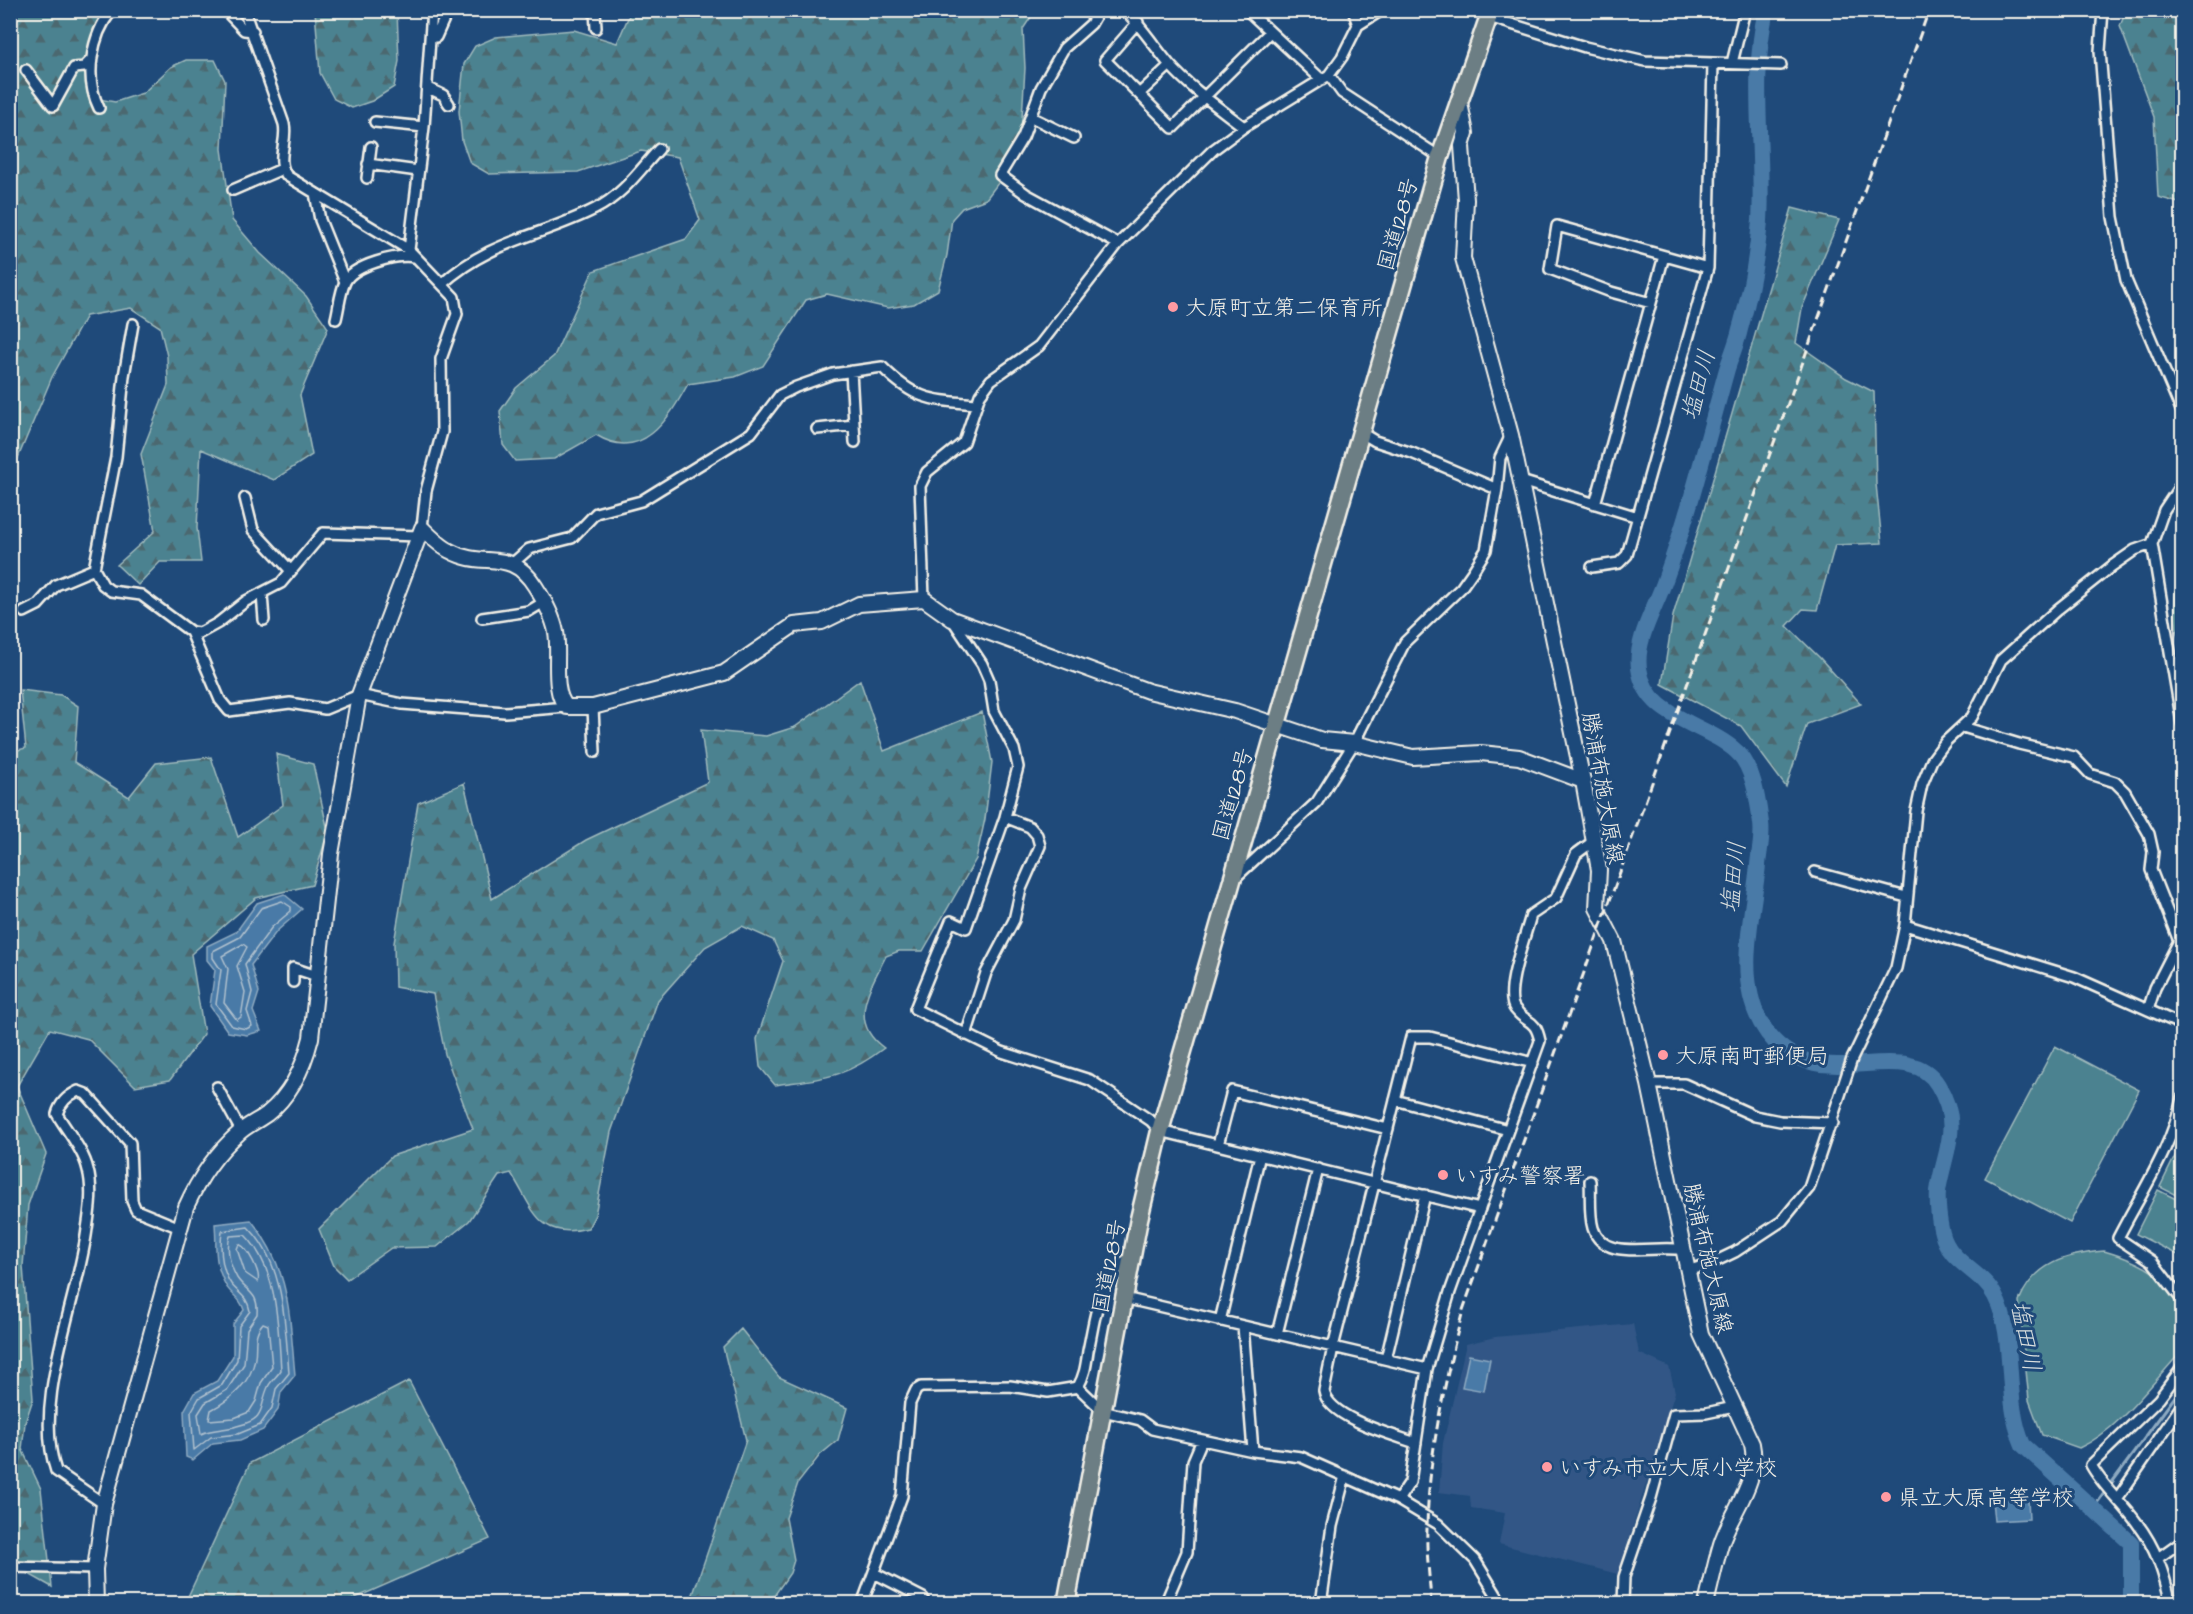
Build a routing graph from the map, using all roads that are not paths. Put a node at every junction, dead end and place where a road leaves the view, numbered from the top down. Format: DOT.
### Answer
graph roads {
  1 [pos="112,10"];
  2 [pos="225,10"];
  3 [pos="244,10"];
  4 [pos="432,10"];
  5 [pos="448,10"];
  6 [pos="595,10"];
  7 [pos="1099,10"];
  8 [pos="1125,10"];
  9 [pos="1247,10"];
  10 [pos="1353,10"];
  11 [pos="1382,10"];
  12 [pos="1745,10"];
  13 [pos="2103,10"];
  14 [pos="1490,12"];
  15 [pos="1138,22"];
  16 [pos="1358,25"];
  17 [pos="596,28"];
  18 [pos="253,31"];
  19 [pos="1270,32"];
  20 [pos="432,37"];
  21 [pos="92,59"];
  22 [pos="1713,63"];
  23 [pos="1732,63"];
  24 [pos="1170,65"];
  25 [pos="1781,65"];
  26 [pos="26,70"];
  27 [pos="1325,78"];
  28 [pos="428,88"];
  29 [pos="1139,94"];
  30 [pos="1204,96"];
  31 [pos="1460,103"];
  32 [pos="449,104"];
  33 [pos="99,108"];
  34 [pos="1030,117"];
  35 [pos="375,122"];
  36 [pos="424,127"];
  37 [pos="1244,127"];
  38 [pos="1074,138"];
  39 [pos="370,147"];
  40 [pos="659,149"];
  41 [pos="1440,157"];
  42 [pos="368,164"];
  43 [pos="282,169"];
  44 [pos="418,171"];
  45 [pos="367,178"];
  46 [pos="233,190"];
  47 [pos="315,193"];
  48 [pos="1118,244"];
  49 [pos="413,254"];
  50 [pos="1664,256"];
  51 [pos="1708,268"];
  52 [pos="345,282"];
  53 [pos="442,284"];
  54 [pos="1651,303"];
  55 [pos="336,319"];
  56 [pos="133,324"];
  57 [pos="851,371"];
  58 [pos="977,404"];
  59 [pos="2182,412"];
  60 [pos="854,425"];
  61 [pos="817,429"];
  62 [pos="1360,432"];
  63 [pos="1511,435"];
  64 [pos="855,442"];
  65 [pos="1521,481"];
  66 [pos="2182,483"];
  67 [pos="1497,489"];
  68 [pos="245,498"];
  69 [pos="1596,504"];
  70 [pos="1638,517"];
  71 [pos="420,532"];
  72 [pos="2152,544"];
  73 [pos="513,563"];
  74 [pos="1592,567"];
  75 [pos="94,569"];
  76 [pos="291,571"];
  77 [pos="262,594"];
  78 [pos="924,599"];
  79 [pos="544,602"];
  80 [pos="24,612"];
  81 [pos="482,618"];
  82 [pos="952,619"];
  83 [pos="264,620"];
  84 [pos="191,632"];
  85 [pos="358,695"];
  86 [pos="567,707"];
  87 [pos="593,707"];
  88 [pos="2182,723"];
  89 [pos="1275,726"];
  90 [pos="1964,727"];
  91 [pos="1354,743"];
  92 [pos="594,752"];
  93 [pos="1584,781"];
  94 [pos="1005,817"];
  95 [pos="1595,840"];
  96 [pos="1815,872"];
  97 [pos="1229,883"];
  98 [pos="1906,897"];
  99 [pos="1905,925"];
  100 [pos="317,976"];
  101 [pos="293,982"];
  102 [pos="2148,1010"];
  103 [pos="2182,1025"];
  104 [pos="966,1035"];
  105 [pos="1533,1063"];
  106 [pos="1649,1084"];
  107 [pos="217,1087"];
  108 [pos="2182,1098"];
  109 [pos="1395,1100"];
  110 [pos="1833,1123"];
  111 [pos="1388,1129"];
  112 [pos="1508,1130"];
  113 [pos="241,1131"];
  114 [pos="1160,1131"];
  115 [pos="1218,1145"];
  116 [pos="1260,1155"];
  117 [pos="1318,1169"];
  118 [pos="1590,1181"];
  119 [pos="1375,1183"];
  120 [pos="1425,1195"];
  121 [pos="1480,1209"];
  122 [pos="180,1228"];
  123 [pos="1683,1250"];
  124 [pos="1132,1255"];
  125 [pos="1687,1271"];
  126 [pos="1124,1298"];
  127 [pos="2182,1300"];
  128 [pos="1220,1321"];
  129 [pos="1243,1326"];
  130 [pos="1277,1334"];
  131 [pos="1333,1347"];
  132 [pos="1386,1359"];
  133 [pos="2182,1368"];
  134 [pos="1427,1369"];
  135 [pos="1078,1386"];
  136 [pos="2182,1405"];
  137 [pos="1734,1407"];
  138 [pos="1103,1411"];
  139 [pos="1202,1440"];
  140 [pos="1416,1443"];
  141 [pos="1253,1451"];
  142 [pos="1345,1476"];
  143 [pos="2110,1492"];
  144 [pos="1398,1500"];
  145 [pos="104,1504"];
  146 [pos="2182,1541"];
  147 [pos="2158,1558"];
  148 [pos="10,1567"];
  149 [pos="94,1569"];
  150 [pos="874,1573"];
  151 [pos="923,1599"];
  152 [pos="863,1601"];
  153 [pos="96,1604"];
  154 [pos="874,1604"];
  155 [pos="1066,1604"];
  156 [pos="1165,1604"];
  157 [pos="1321,1604"];
  158 [pos="1502,1604"];
  159 [pos="1623,1604"];
  160 [pos="1706,1604"];
  161 [pos="2171,1604"];
  1 -- 21 [label="street"];
  2 -- 18 [label="street"];
  3 -- 18 [label="street"];
  4 -- 20 [label="street"];
  5 -- 20 [label="street"];
  6 -- 17 [label="street"];
  7 -- 34 [label="street"];
  8 -- 15 [label="street"];
  9 -- 19 [label="street"];
  10 -- 16 [label="street"];
  11 -- 16 [label="street"];
  12 -- 23 [label="street"];
  13 -- 59 [label="street"];
  14 -- 22 [label="street"];
  14 -- 31 [label="highway, 国道128号"];
  15 -- 24 [label="street"];
  15 -- 29 [label="street"];
  16 -- 27 [label="street"];
  18 -- 43 [label="street"];
  19 -- 27 [label="street"];
  19 -- 30 [label="street"];
  20 -- 28 [label="street"];
  21 -- 26 [label="street"];
  21 -- 33 [label="street"];
  22 -- 23 [label="street"];
  22 -- 51 [label="street"];
  23 -- 25 [label="street"];
  24 -- 29 [label="street"];
  24 -- 30 [label="street"];
  27 -- 37 [label="street"];
  27 -- 41 [label="street"];
  28 -- 32 [label="street"];
  28 -- 36 [label="street"];
  29 -- 30 [label="street"];
  30 -- 37 [label="street"];
  31 -- 41 [label="highway, 国道128号"];
  31 -- 63 [label="street, 勝浦布施大原線"];
  34 -- 38 [label="street"];
  34 -- 48 [label="street"];
  35 -- 36 [label="street"];
  36 -- 44 [label="street"];
  37 -- 48 [label="street"];
  39 -- 42 [label="street"];
  40 -- 53 [label="street"];
  41 -- 62 [label="highway, 国道128号"];
  42 -- 44 [label="street"];
  42 -- 45 [label="street"];
  43 -- 46 [label="street"];
  43 -- 47 [label="street"];
  44 -- 49 [label="street"];
  47 -- 49 [label="street"];
  47 -- 52 [label="street"];
  48 -- 58 [label="street"];
  49 -- 52 [label="street"];
  49 -- 53 [label="street"];
  50 -- 51 [label="street"];
  50 -- 54 [label="street"];
  50 -- 54 [label="street"];
  51 -- 70 [label="street"];
  52 -- 55 [label="street"];
  53 -- 71 [label="street"];
  54 -- 69 [label="street"];
  56 -- 75 [label="street"];
  57 -- 58 [label="street"];
  57 -- 60 [label="street"];
  57 -- 73 [label="street"];
  58 -- 78 [label="street"];
  60 -- 61 [label="street"];
  60 -- 64 [label="street"];
  62 -- 67 [label="street"];
  62 -- 89 [label="highway, 国道128号"];
  63 -- 65 [label="street, 勝浦布施大原線"];
  63 -- 67 [label="street"];
  65 -- 69 [label="street"];
  65 -- 93 [label="street, 勝浦布施大原線"];
  66 -- 72 [label="street"];
  67 -- 91 [label="street"];
  68 -- 76 [label="street"];
  69 -- 70 [label="street"];
  70 -- 74 [label="street"];
  71 -- 73 [label="street"];
  71 -- 76 [label="street"];
  71 -- 85 [label="street"];
  72 -- 88 [label="street"];
  72 -- 90 [label="street"];
  73 -- 79 [label="street"];
  75 -- 80 [label="street"];
  75 -- 84 [label="street"];
  76 -- 77 [label="street"];
  77 -- 83 [label="street"];
  77 -- 84 [label="street"];
  78 -- 82 [label="street"];
  78 -- 87 [label="street"];
  79 -- 81 [label="street"];
  79 -- 86 [label="street"];
  82 -- 89 [label="street"];
  82 -- 94 [label="street"];
  84 -- 85 [label="street"];
  85 -- 86 [label="street"];
  85 -- 100 [label="street"];
  86 -- 87 [label="street"];
  87 -- 92 [label="street"];
  89 -- 91 [label="street"];
  89 -- 97 [label="highway, 国道128号"];
  90 -- 98 [label="street"];
  90 -- 102 [label="street"];
  91 -- 93 [label="street"];
  91 -- 97 [label="street"];
  93 -- 95 [label="street, 勝浦布施大原線"];
  94 -- 104 [label="street"];
  94 -- 104 [label="street"];
  95 -- 105 [label="street"];
  95 -- 106 [label="street, 勝浦布施大原線"];
  96 -- 98 [label="street"];
  97 -- 114 [label="highway, 国道128号"];
  98 -- 99 [label="street"];
  99 -- 102 [label="street"];
  99 -- 110 [label="street"];
  100 -- 101 [label="street"];
  100 -- 113 [label="street"];
  102 -- 103 [label="street"];
  104 -- 114 [label="street"];
  105 -- 109 [label="street"];
  105 -- 112 [label="street"];
  106 -- 110 [label="street"];
  106 -- 123 [label="street, 勝浦布施大原線"];
  107 -- 113 [label="street"];
  108 -- 127 [label="street"];
  109 -- 111 [label="street"];
  109 -- 112 [label="street"];
  110 -- 125 [label="street"];
  111 -- 115 [label="street"];
  111 -- 119 [label="street"];
  112 -- 121 [label="street"];
  113 -- 122 [label="street"];
  114 -- 115 [label="street"];
  114 -- 124 [label="highway, 国道128号"];
  115 -- 116 [label="street"];
  116 -- 117 [label="street"];
  116 -- 128 [label="street"];
  117 -- 119 [label="street"];
  117 -- 130 [label="street"];
  118 -- 123 [label="street"];
  119 -- 120 [label="street"];
  119 -- 131 [label="street"];
  120 -- 121 [label="street"];
  120 -- 132 [label="street"];
  121 -- 134 [label="street"];
  122 -- 145 [label="street"];
  122 -- 145 [label="street"];
  123 -- 125 [label="street, 勝浦布施大原線"];
  124 -- 126 [label="highway, 国道128号"];
  124 -- 135 [label="street"];
  125 -- 137 [label="street, 勝浦布施大原線"];
  126 -- 128 [label="street"];
  126 -- 138 [label="highway, 国道128号"];
  128 -- 129 [label="street"];
  129 -- 130 [label="street"];
  129 -- 141 [label="street"];
  130 -- 131 [label="street"];
  131 -- 132 [label="street"];
  131 -- 140 [label="street"];
  132 -- 134 [label="street"];
  133 -- 143 [label="street"];
  134 -- 140 [label="street"];
  135 -- 138 [label="street"];
  135 -- 150 [label="street"];
  136 -- 143 [label="street"];
  137 -- 159 [label="street"];
  137 -- 160 [label="street, 勝浦布施大原線"];
  138 -- 139 [label="street"];
  138 -- 155 [label="highway, 国道128号"];
  139 -- 141 [label="street"];
  139 -- 156 [label="street"];
  140 -- 144 [label="street"];
  141 -- 142 [label="street"];
  142 -- 144 [label="street"];
  142 -- 157 [label="street"];
  143 -- 147 [label="street"];
  144 -- 158 [label="street"];
  145 -- 149 [label="street"];
  146 -- 147 [label="street"];
  147 -- 161 [label="street"];
  148 -- 149 [label="street"];
  149 -- 153 [label="street"];
  150 -- 151 [label="street"];
  150 -- 152 [label="street"];
  152 -- 154 [label="street"];
}
